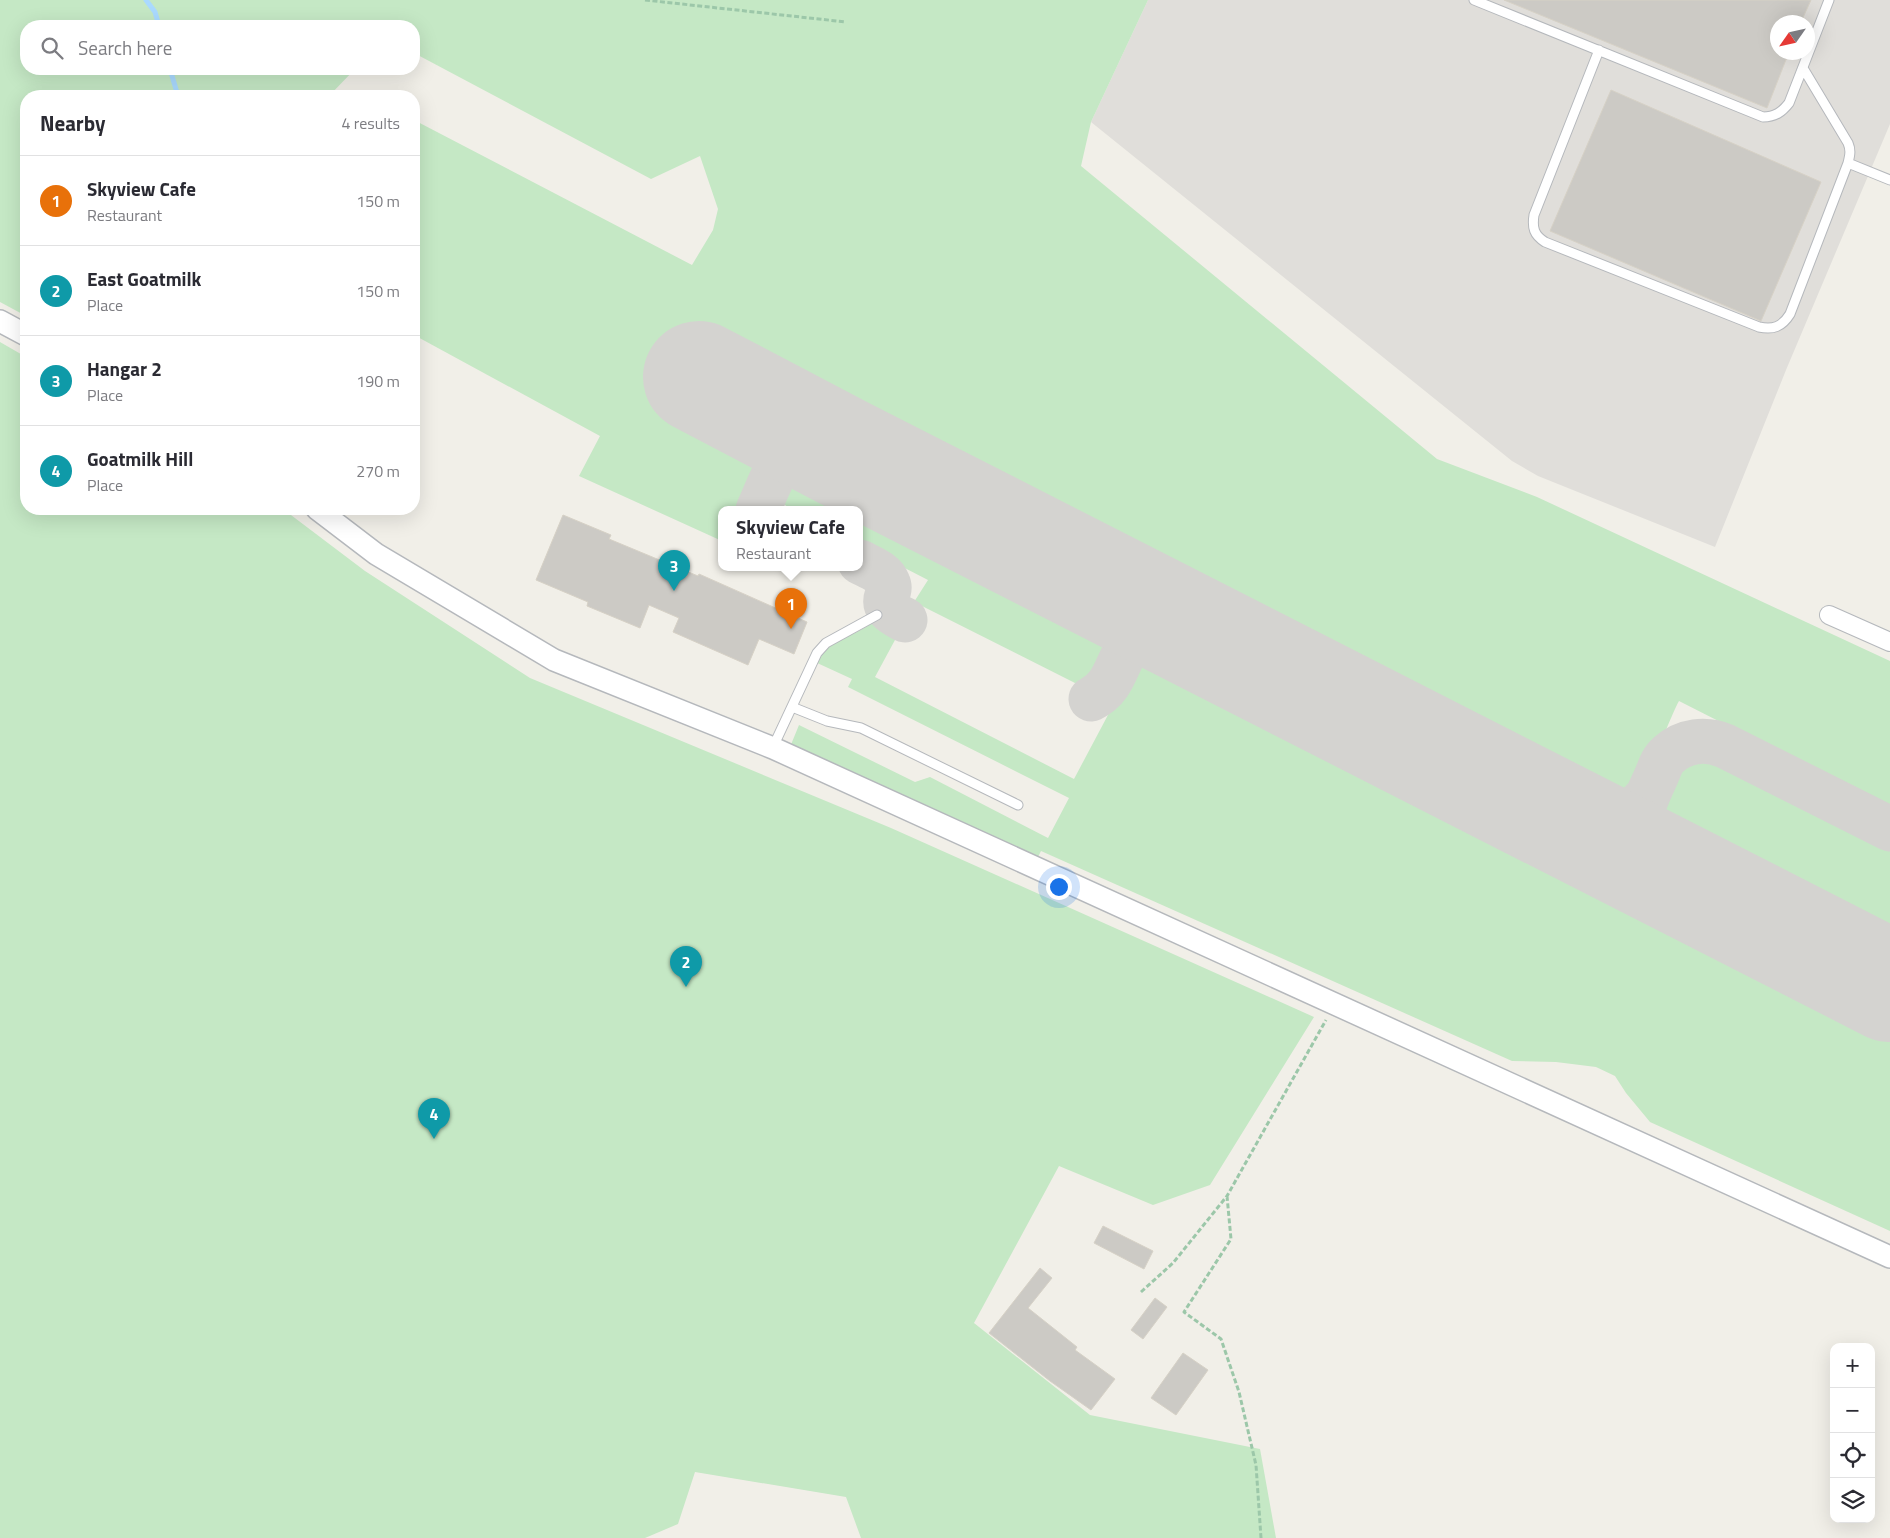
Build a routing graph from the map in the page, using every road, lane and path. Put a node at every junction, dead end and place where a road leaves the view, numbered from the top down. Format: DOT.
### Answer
graph roads {
  1 [pos="645,0"];
  2 [pos="1474,0"];
  3 [pos="1829,0"];
  4 [pos="846,22"];
  5 [pos="1599,50"];
  6 [pos="1803,68"];
  7 [pos="1848,163"];
  8 [pos="1890,180"];
  9 [pos="0,321"];
  10 [pos="20,332"];
  11 [pos="325,515"];
  12 [pos="877,615"];
  13 [pos="1828,615"];
  14 [pos="1890,642"];
  15 [pos="792,707"];
  16 [pos="773,748"];
  17 [pos="1018,805"];
  18 [pos="1335,1005"];
  19 [pos="1227,1196"];
  20 [pos="1890,1257"];
  21 [pos="1142,1292"];
  22 [pos="1261,1538"];
  1 -- 4 [label="path"];
  2 -- 5 [label="lane"];
  3 -- 6 [label="lane"];
  5 -- 6 [label="lane"];
  5 -- 7 [label="lane"];
  6 -- 7 [label="lane"];
  7 -- 8 [label="lane"];
  9 -- 10 [label="street"];
  11 -- 16 [label="street"];
  12 -- 15 [label="lane"];
  13 -- 14 [label="street"];
  15 -- 16 [label="lane"];
  15 -- 17 [label="lane"];
  16 -- 18 [label="street"];
  18 -- 19 [label="path"];
  18 -- 20 [label="street"];
  19 -- 21 [label="path"];
  19 -- 22 [label="path"];
}
